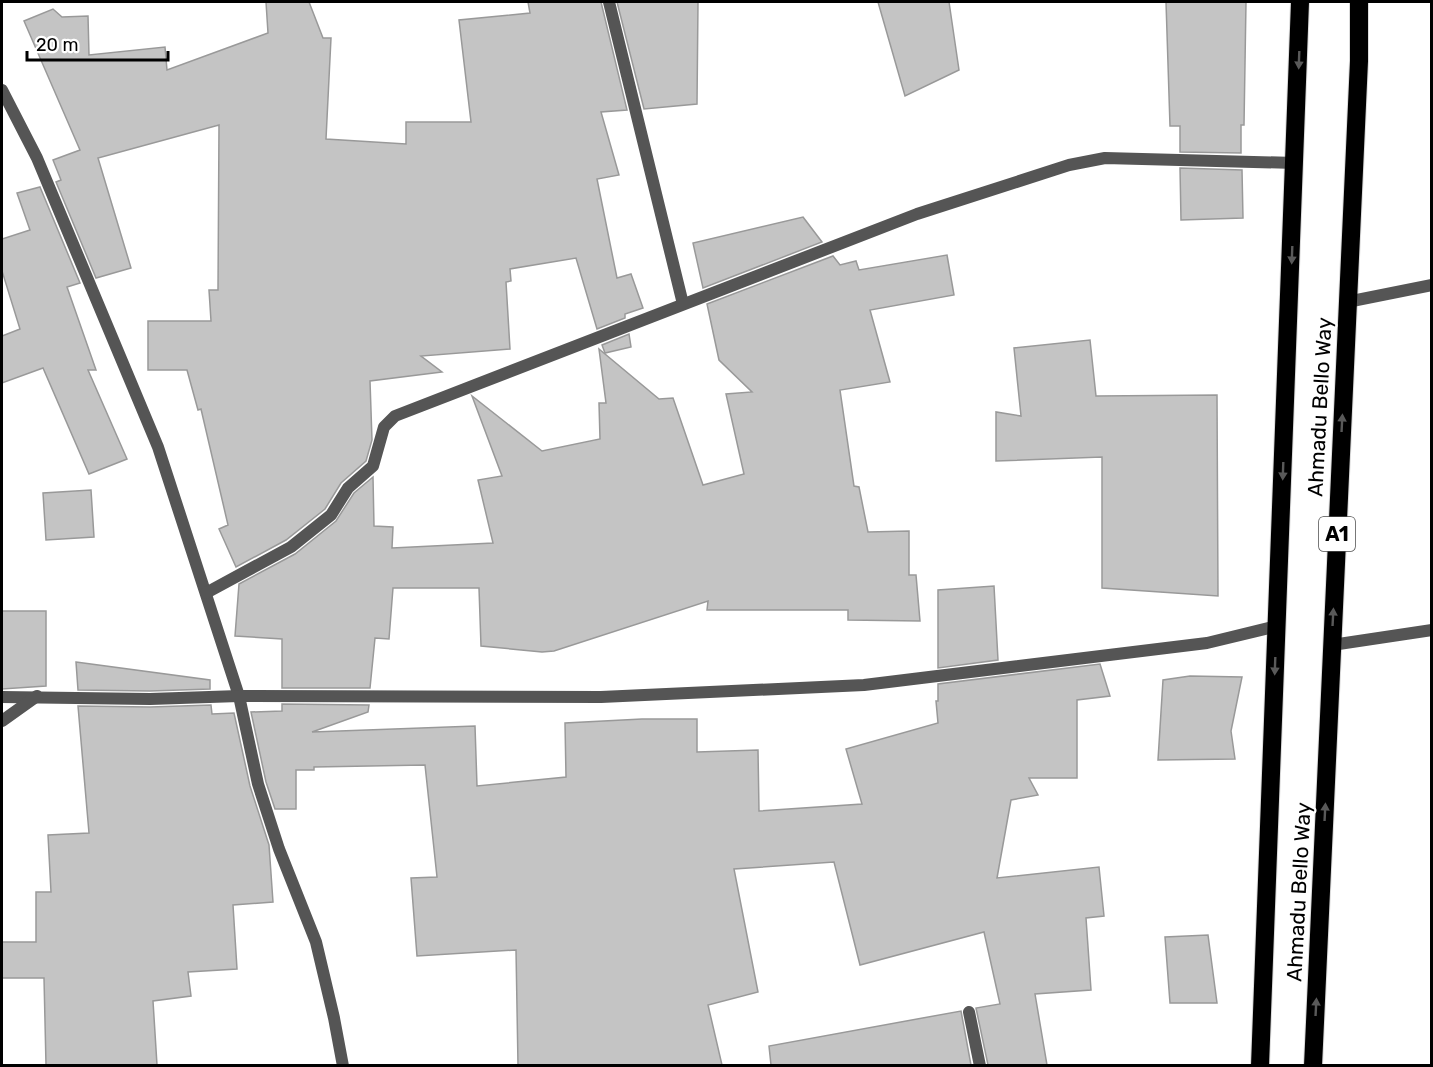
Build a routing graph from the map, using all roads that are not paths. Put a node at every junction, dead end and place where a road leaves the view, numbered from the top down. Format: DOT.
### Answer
graph roads {
  1 [pos="609,2"];
  2 [pos="1300,2"];
  3 [pos="1359,2"];
  4 [pos="2,90"];
  5 [pos="1295,163"];
  6 [pos="1431,285"];
  7 [pos="1347,303"];
  8 [pos="683,304"];
  9 [pos="206,593"];
  10 [pos="1277,626"];
  11 [pos="1431,630"];
  12 [pos="1332,645"];
  13 [pos="36,696"];
  14 [pos="239,696"];
  15 [pos="2,697"];
  16 [pos="2,721"];
  17 [pos="969,1012"];
  18 [pos="343,1065"];
  19 [pos="980,1065"];
  20 [pos="1260,1065"];
  21 [pos="1313,1065"];
  1 -- 8 [label="street"];
  2 -- 5 [label="highway, Ahmadu Bello Way, one-way"];
  3 -- 7 [label="highway, Ahmadu Bello Way / A1"];
  4 -- 9 [label="street"];
  5 -- 8 [label="street"];
  5 -- 10 [label="highway, Ahmadu Bello Way, one-way"];
  6 -- 7 [label="street"];
  12 -- 7 [label="highway, Ahmadu Bello Way / A1, one-way"];
  8 -- 9 [label="street"];
  9 -- 14 [label="street"];
  10 -- 14 [label="street"];
  10 -- 20 [label="highway, Ahmadu Bello Way, one-way"];
  11 -- 12 [label="street"];
  21 -- 12 [label="highway, Ahmadu Bello Way / A1, one-way"];
  13 -- 14 [label="street"];
  13 -- 15 [label="street"];
  13 -- 16 [label="street"];
  14 -- 18 [label="street"];
  17 -- 19 [label="street"];
}
